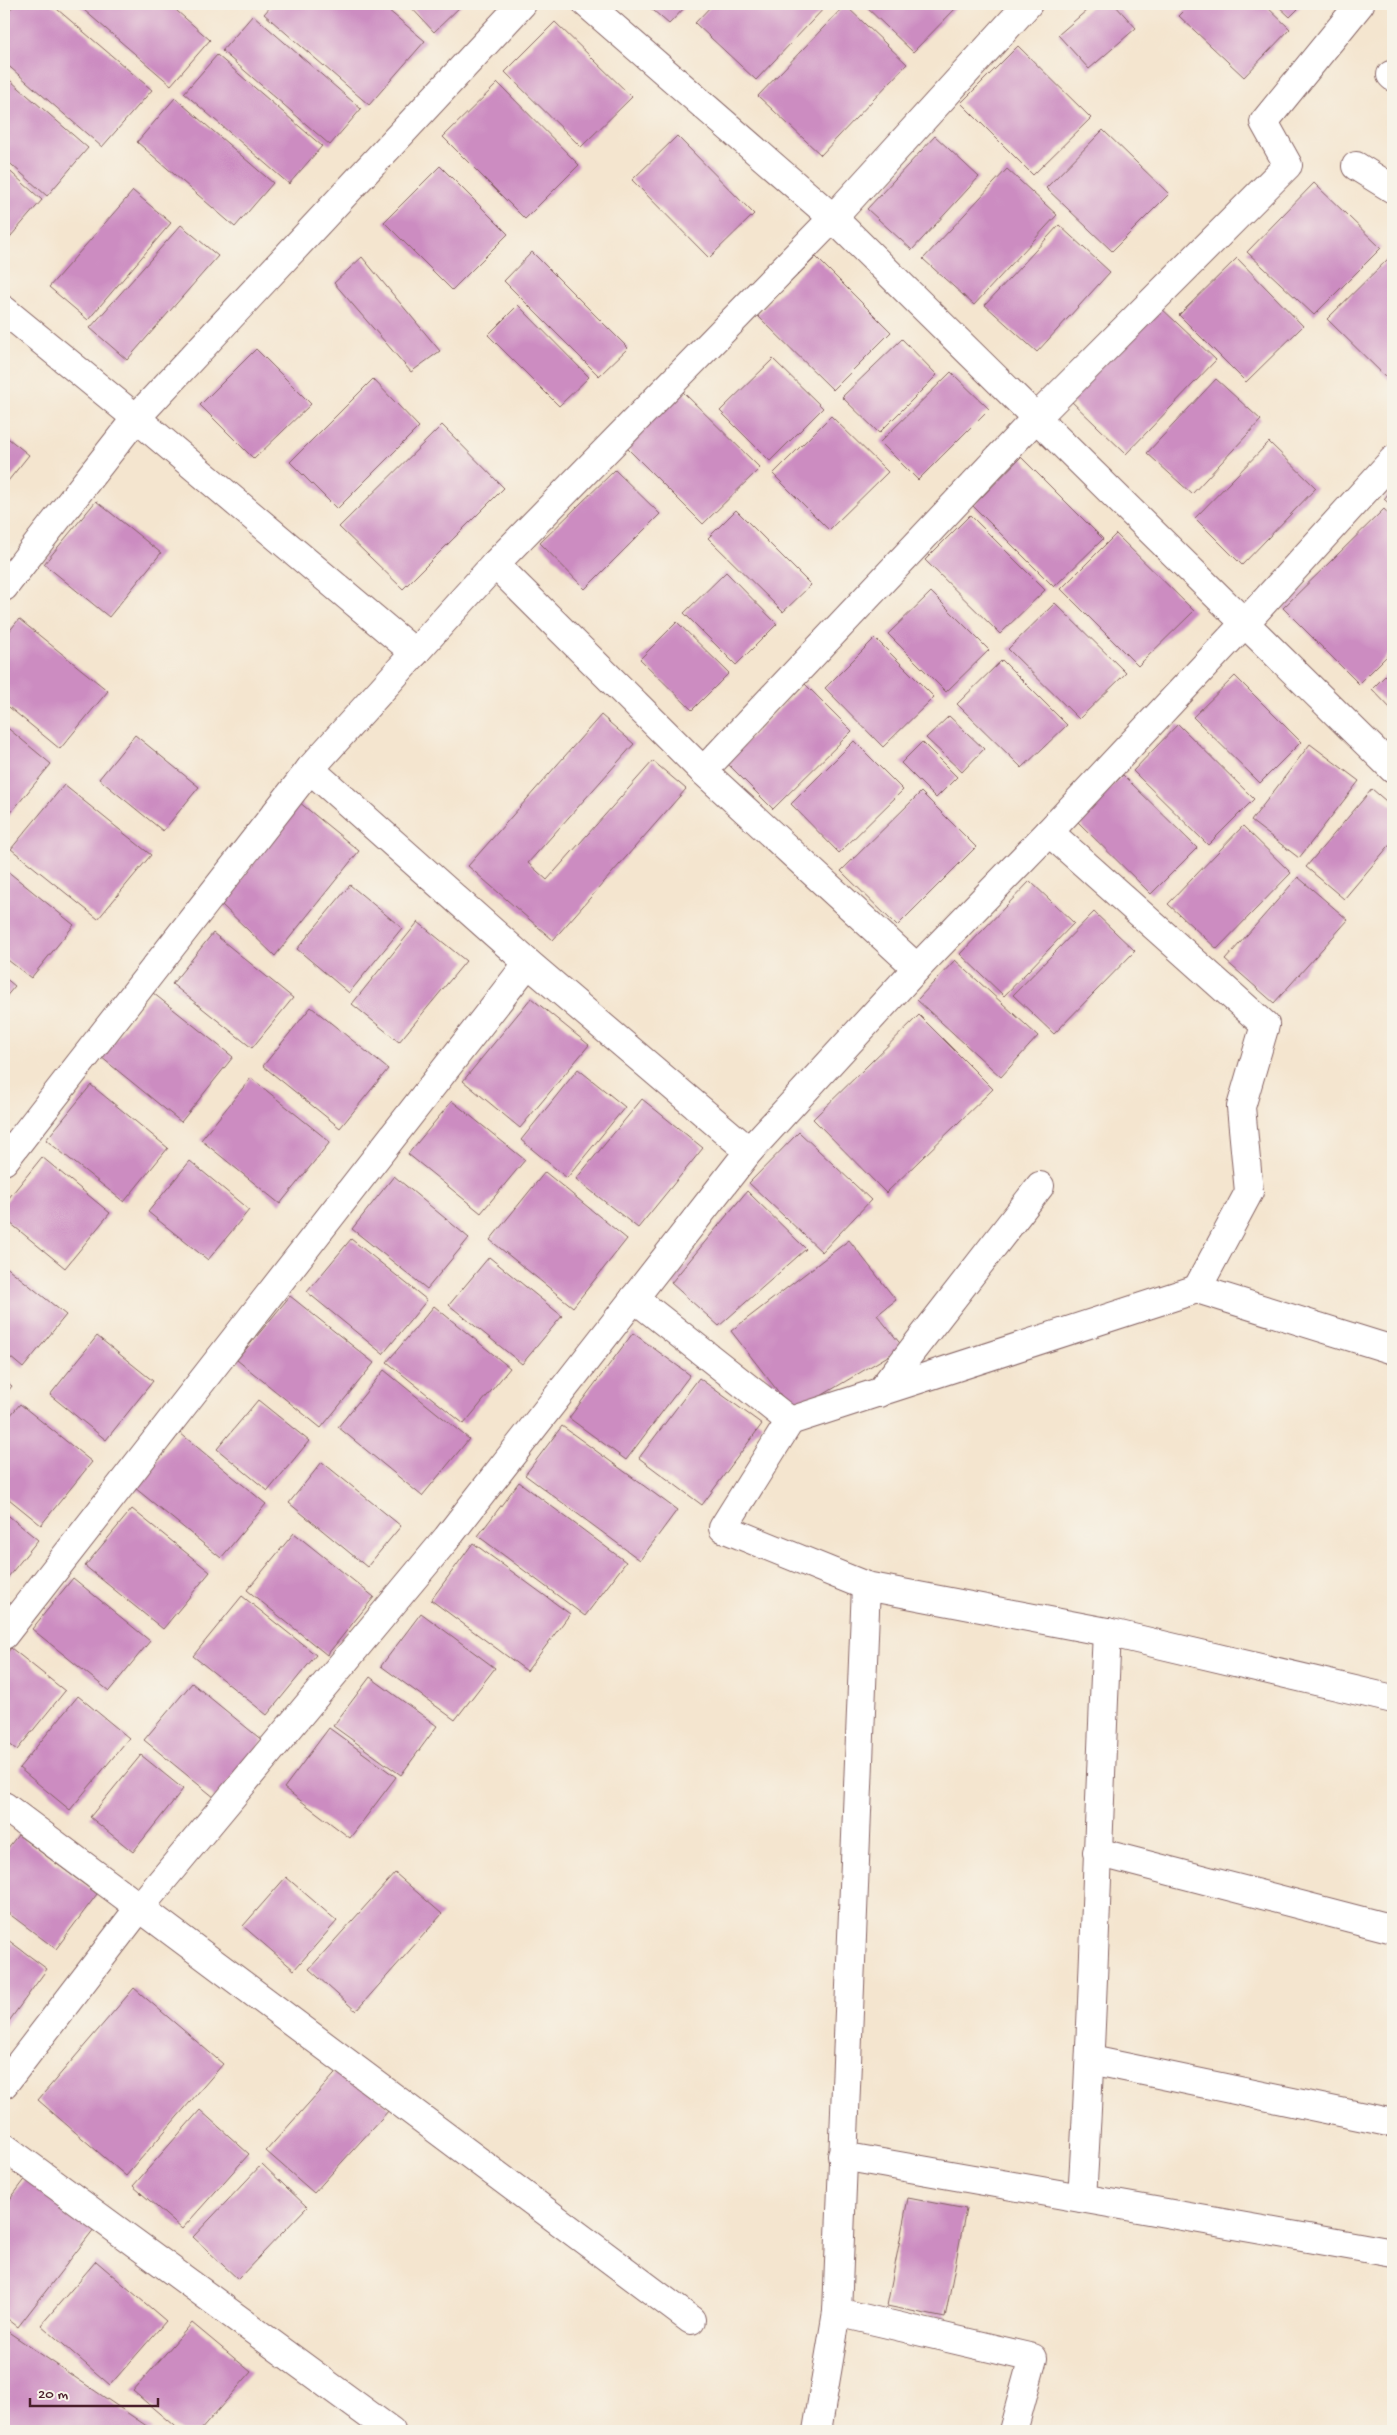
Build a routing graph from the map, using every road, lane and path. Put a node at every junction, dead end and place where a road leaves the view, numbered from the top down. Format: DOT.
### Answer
graph roads {
  1 [pos="522,4"];
  2 [pos="587,4"];
  3 [pos="1028,4"];
  4 [pos="1360,4"];
  5 [pos="1356,166"];
  6 [pos="1393,189"];
  7 [pos="833,218"];
  8 [pos="4,310"];
  9 [pos="136,418"];
  10 [pos="1036,418"];
  11 [pos="1393,460"];
  12 [pos="495,564"];
  13 [pos="4,587"];
  14 [pos="1244,624"];
  15 [pos="416,653"];
  16 [pos="1393,768"];
  17 [pos="310,770"];
  18 [pos="703,771"];
  19 [pos="1049,832"];
  20 [pos="528,963"];
  21 [pos="917,968"];
  22 [pos="749,1151"];
  23 [pos="4,1161"];
  24 [pos="1040,1186"];
  25 [pos="1197,1288"];
  26 [pos="634,1298"];
  27 [pos="1393,1350"];
  28 [pos="879,1393"];
  29 [pos="790,1421"];
  30 [pos="866,1586"];
  31 [pos="1108,1632"];
  32 [pos="4,1635"];
  33 [pos="1393,1699"];
  34 [pos="4,1806"];
  35 [pos="1097,1852"];
  36 [pos="140,1907"];
  37 [pos="1393,1929"];
  38 [pos="1091,2060"];
  39 [pos="4,2084"];
  40 [pos="1393,2123"];
  41 [pos="4,2146"];
  42 [pos="842,2156"];
  43 [pos="1082,2198"];
  44 [pos="1393,2251"];
  45 [pos="837,2312"];
  46 [pos="691,2320"];
  47 [pos="391,2431"];
  48 [pos="817,2431"];
  49 [pos="1013,2431"];
  1 -- 9 [label="street"];
  2 -- 7 [label="street"];
  3 -- 7 [label="street"];
  4 -- 10 [label="street"];
  5 -- 6 [label="street"];
  7 -- 10 [label="street"];
  7 -- 12 [label="street"];
  8 -- 9 [label="street"];
  9 -- 13 [label="street"];
  9 -- 15 [label="street"];
  10 -- 14 [label="street"];
  10 -- 18 [label="street"];
  11 -- 14 [label="street"];
  12 -- 15 [label="street"];
  12 -- 18 [label="street"];
  14 -- 16 [label="street"];
  14 -- 19 [label="street"];
  15 -- 17 [label="street"];
  17 -- 20 [label="street"];
  17 -- 23 [label="street"];
  18 -- 21 [label="street"];
  19 -- 21 [label="street"];
  19 -- 25 [label="street"];
  20 -- 22 [label="street"];
  20 -- 32 [label="street"];
  21 -- 22 [label="street"];
  22 -- 26 [label="street"];
  24 -- 28 [label="street"];
  25 -- 27 [label="street"];
  25 -- 28 [label="street"];
  26 -- 29 [label="street"];
  26 -- 36 [label="street"];
  28 -- 29 [label="street"];
  29 -- 30 [label="street"];
  30 -- 31 [label="street"];
  30 -- 42 [label="street"];
  31 -- 33 [label="street"];
  31 -- 35 [label="street"];
  34 -- 36 [label="street"];
  35 -- 37 [label="street"];
  35 -- 38 [label="street"];
  36 -- 39 [label="street"];
  36 -- 46 [label="street"];
  38 -- 40 [label="street"];
  38 -- 43 [label="street"];
  41 -- 47 [label="street"];
  42 -- 43 [label="street"];
  42 -- 45 [label="street"];
  43 -- 44 [label="street"];
  45 -- 48 [label="street"];
  45 -- 49 [label="street"];
}
